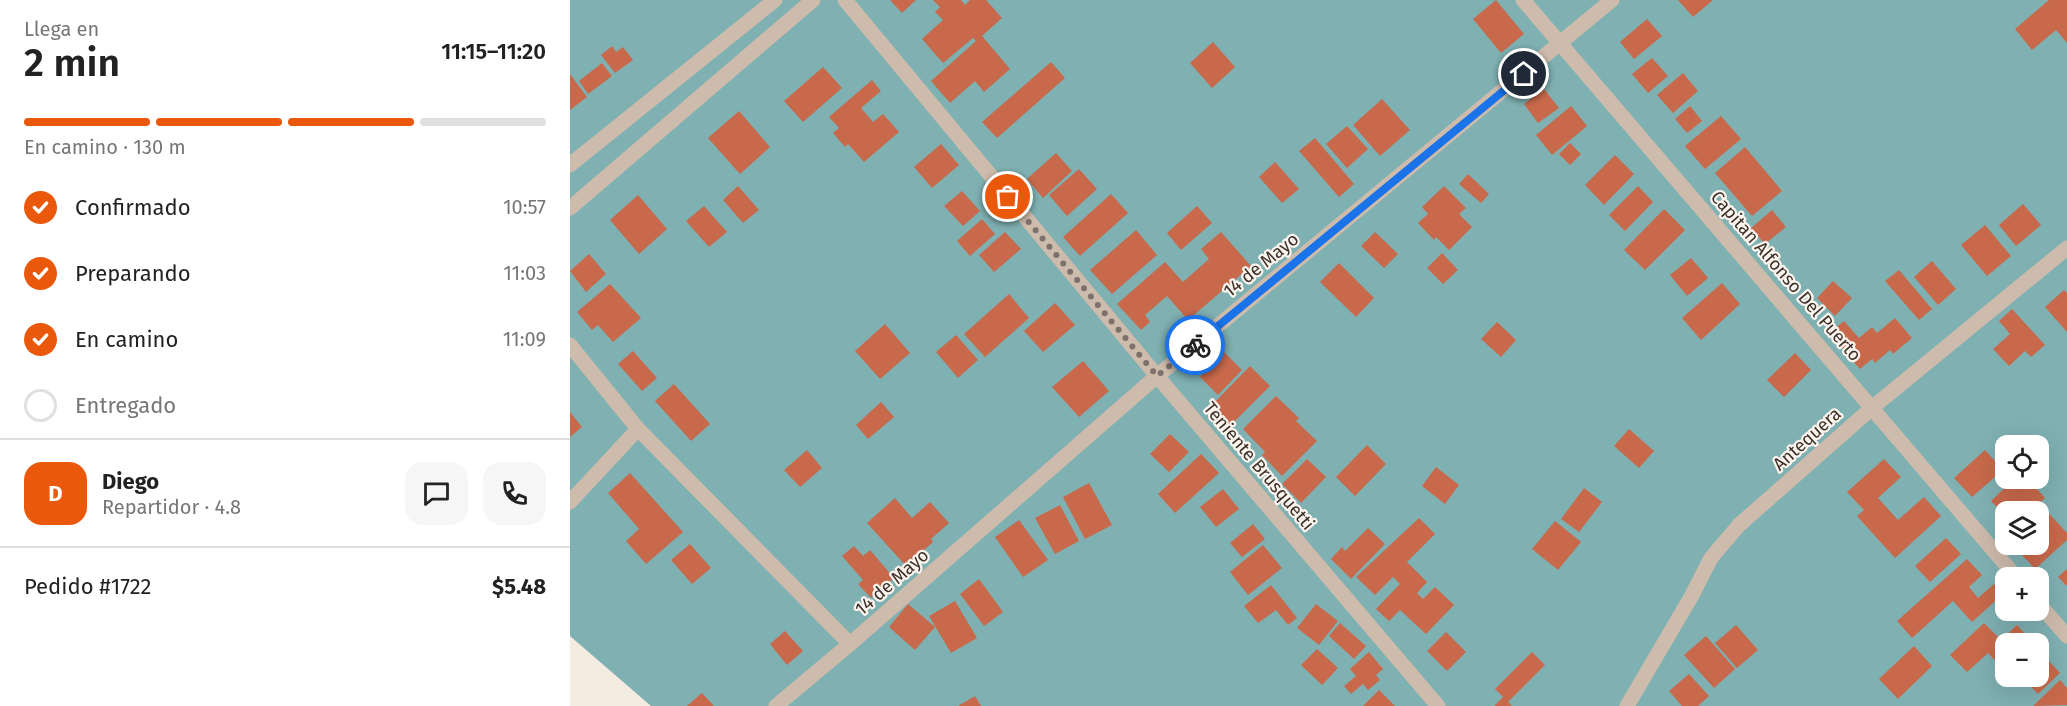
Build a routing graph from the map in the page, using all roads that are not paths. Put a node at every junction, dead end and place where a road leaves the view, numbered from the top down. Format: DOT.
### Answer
graph roads {
  1 [pos="775,0"];
  2 [pos="813,0"];
  3 [pos="845,0"];
  4 [pos="1523,0"];
  5 [pos="1612,0"];
  6 [pos="1560,44"];
  7 [pos="570,165"];
  8 [pos="570,208"];
  9 [pos="2067,248"];
  10 [pos="570,345"];
  11 [pos="1157,376"];
  12 [pos="1873,407"];
  13 [pos="638,429"];
  14 [pos="570,502"];
  15 [pos="2008,567"];
  16 [pos="2049,616"];
  17 [pos="2067,636"];
  18 [pos="850,644"];
  19 [pos="776,706"];
  20 [pos="1438,706"];
  21 [pos="1627,706"];
  1 -- 7 [label="street"];
  2 -- 8 [label="street"];
  3 -- 11 [label="street, Teniente Brusquetti"];
  4 -- 6 [label="street, Capitan Alfonso Del Puerto"];
  5 -- 6 [label="street, 14 de Mayo"];
  6 -- 11 [label="street, 14 de Mayo"];
  6 -- 12 [label="street, Capitan Alfonso Del Puerto"];
  9 -- 12 [label="street, Antequera"];
  10 -- 13 [label="street"];
  11 -- 18 [label="street, 14 de Mayo"];
  11 -- 20 [label="street, Teniente Brusquetti"];
  12 -- 15 [label="street, Capitan Alfonso Del Puerto"];
  12 -- 21 [label="street, Antequera"];
  13 -- 14 [label="street"];
  13 -- 18 [label="street"];
  16 -- 17 [label="street"];
  18 -- 19 [label="street, 14 de Mayo"];
}
